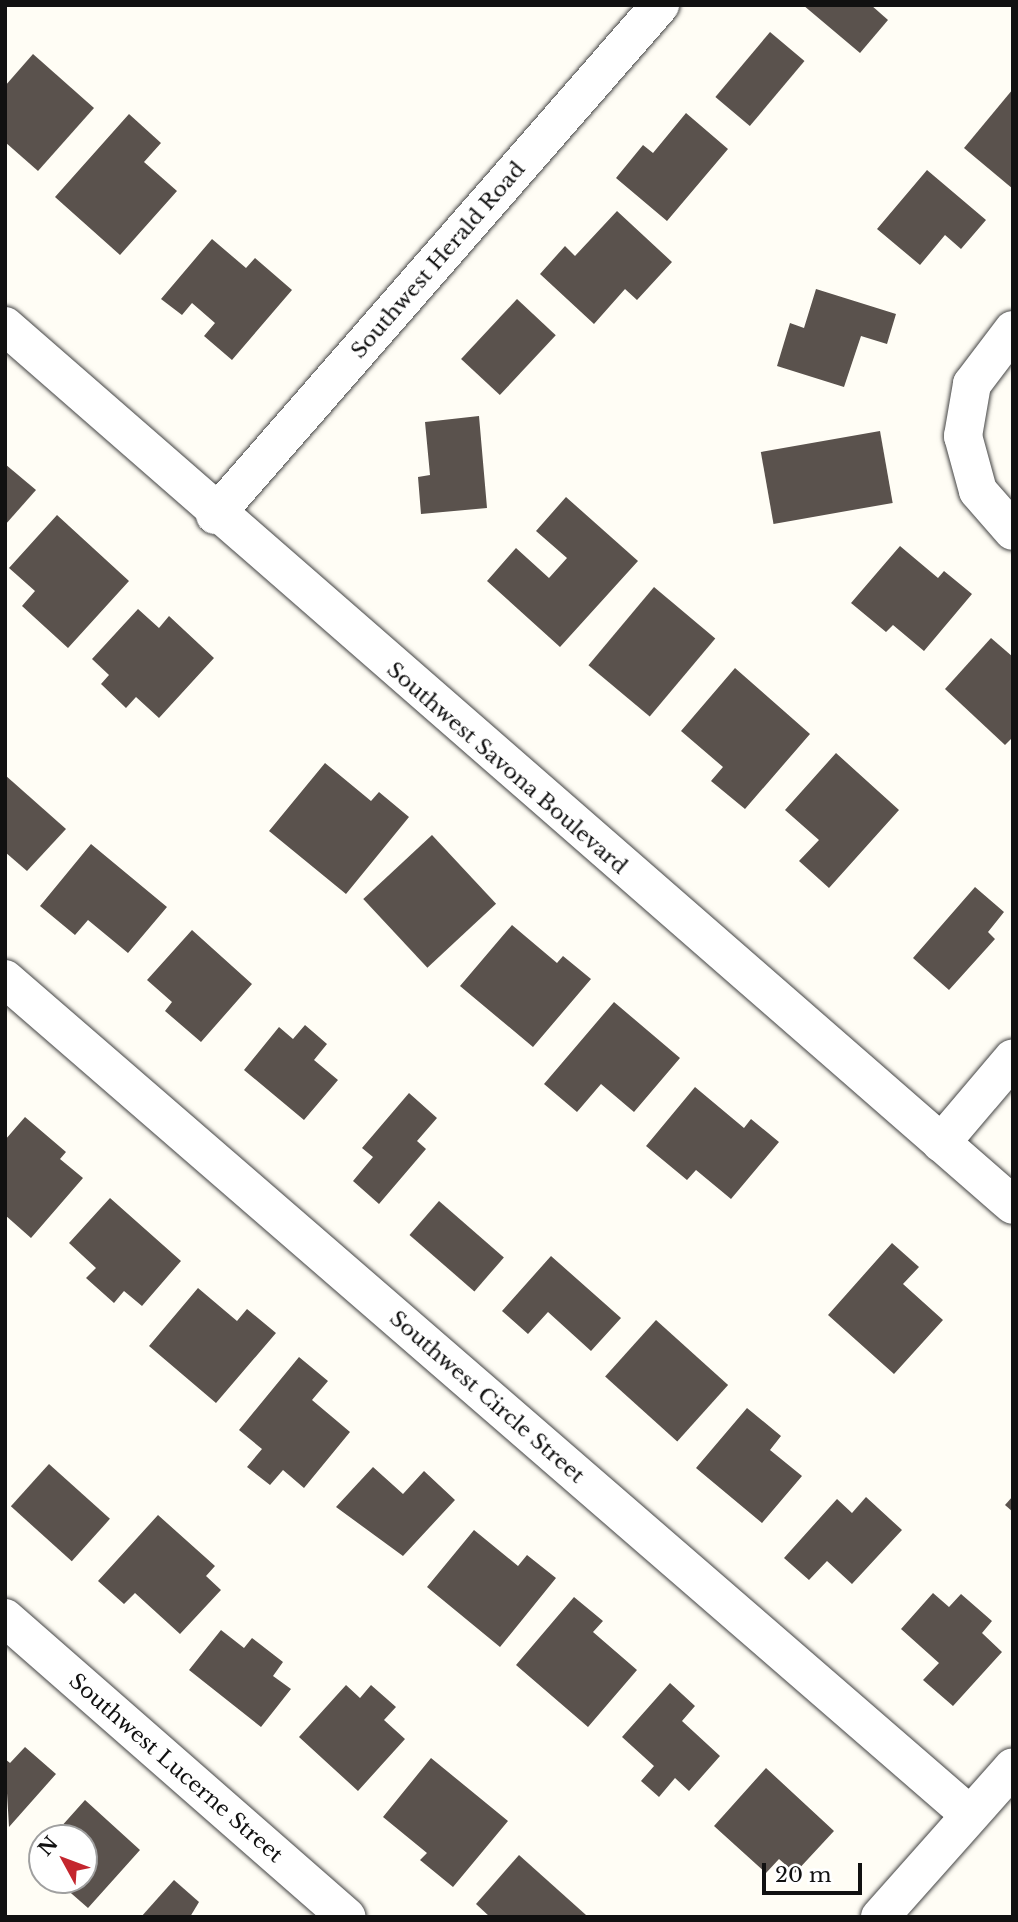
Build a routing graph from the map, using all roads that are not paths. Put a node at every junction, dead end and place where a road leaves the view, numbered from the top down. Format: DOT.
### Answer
graph roads {
  1 [pos="660,5"];
  2 [pos="5,326"];
  3 [pos="1013,330"];
  4 [pos="215,515"];
  5 [pos="1013,531"];
  6 [pos="5,979"];
  7 [pos="1013,1058"];
  8 [pos="941,1143"];
  9 [pos="1013,1205"];
  10 [pos="5,1618"];
  11 [pos="1013,1768"];
  12 [pos="970,1814"];
  13 [pos="346,1917"];
  14 [pos="880,1917"];
  1 -- 4 [label="street, Southwest Herald Road"];
  2 -- 4 [label="street, Southwest Savona Boulevard"];
  3 -- 5 [label="street"];
  4 -- 8 [label="street, Southwest Savona Boulevard"];
  6 -- 12 [label="street, Southwest Circle Street"];
  7 -- 8 [label="street"];
  8 -- 9 [label="street, Southwest Savona Boulevard"];
  10 -- 13 [label="street, Southwest Lucerne Street"];
  11 -- 12 [label="street"];
  12 -- 14 [label="street"];
}
